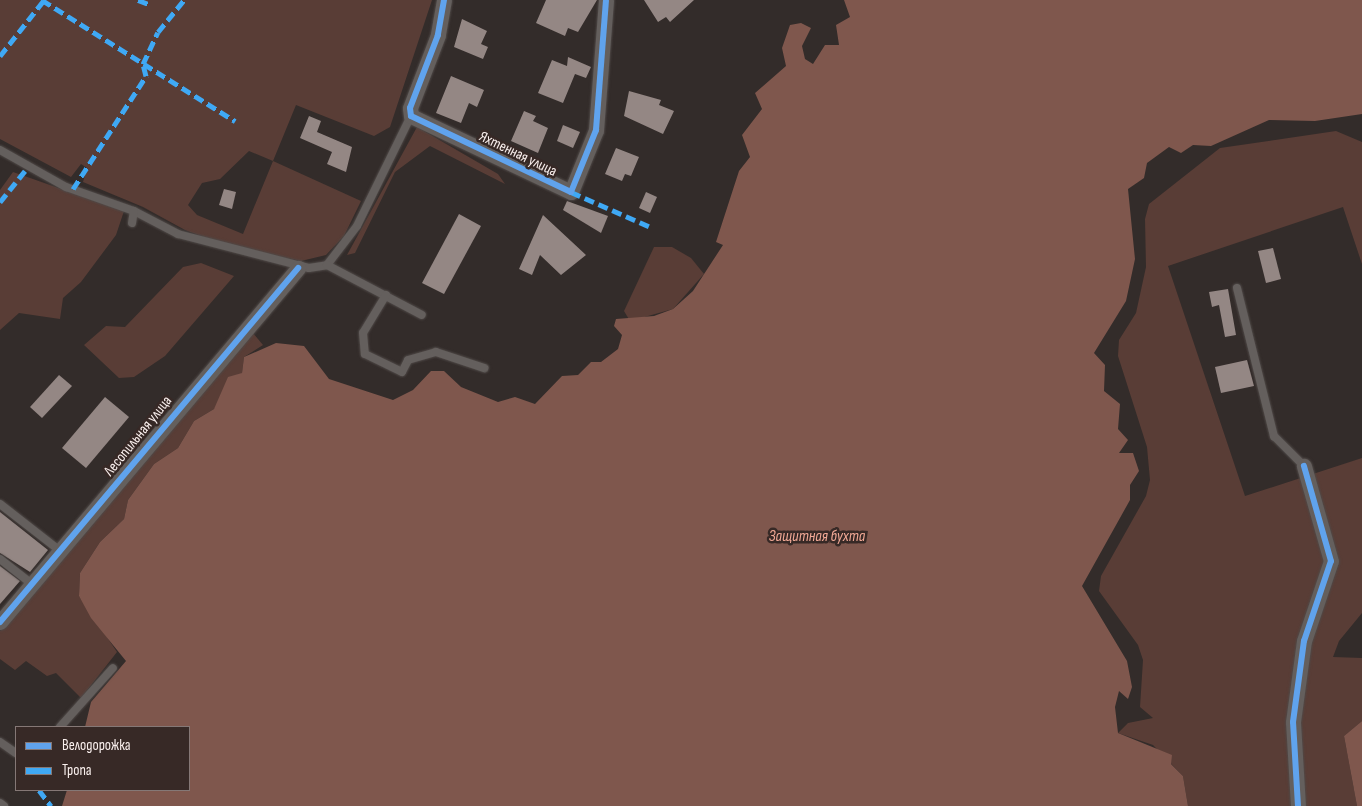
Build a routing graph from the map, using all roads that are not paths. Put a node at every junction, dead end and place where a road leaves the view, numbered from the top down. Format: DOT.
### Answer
graph roads {
  1 [pos="444,0"];
  2 [pos="606,0"];
  3 [pos="411,116"];
  4 [pos="0,150"];
  5 [pos="134,211"];
  6 [pos="132,223"];
  7 [pos="327,265"];
  8 [pos="298,268"];
  9 [pos="1237,288"];
  10 [pos="386,295"];
  11 [pos="422,315"];
  12 [pos="484,368"];
  13 [pos="1304,466"];
  14 [pos="0,504"];
  15 [pos="59,550"];
  16 [pos="0,559"];
  17 [pos="32,584"];
  18 [pos="2,616"];
  19 [pos="113,668"];
  20 [pos="61,726"];
  21 [pos="0,742"];
  22 [pos="15,752"];
  23 [pos="1297,799"];
  24 [pos="0,803"];
  25 [pos="4,806"];
  1 -- 3 [label="street"];
  2 -- 3 [label="street, Яхтенная улица"];
  3 -- 7 [label="lane"];
  4 -- 5 [label="lane"];
  5 -- 6 [label="lane"];
  5 -- 8 [label="lane"];
  7 -- 8 [label="lane"];
  7 -- 10 [label="lane"];
  8 -- 15 [label="street, Лесопильная улица"];
  9 -- 13 [label="lane"];
  10 -- 11 [label="lane"];
  10 -- 12 [label="lane"];
  13 -- 23 [label="street"];
  14 -- 15 [label="lane"];
  15 -- 17 [label="street, Лесопильная улица"];
  16 -- 17 [label="lane"];
  17 -- 18 [label="street, Лесопильная улица"];
  19 -- 20 [label="lane"];
  21 -- 22 [label="lane"];
  24 -- 25 [label="lane"];
}
